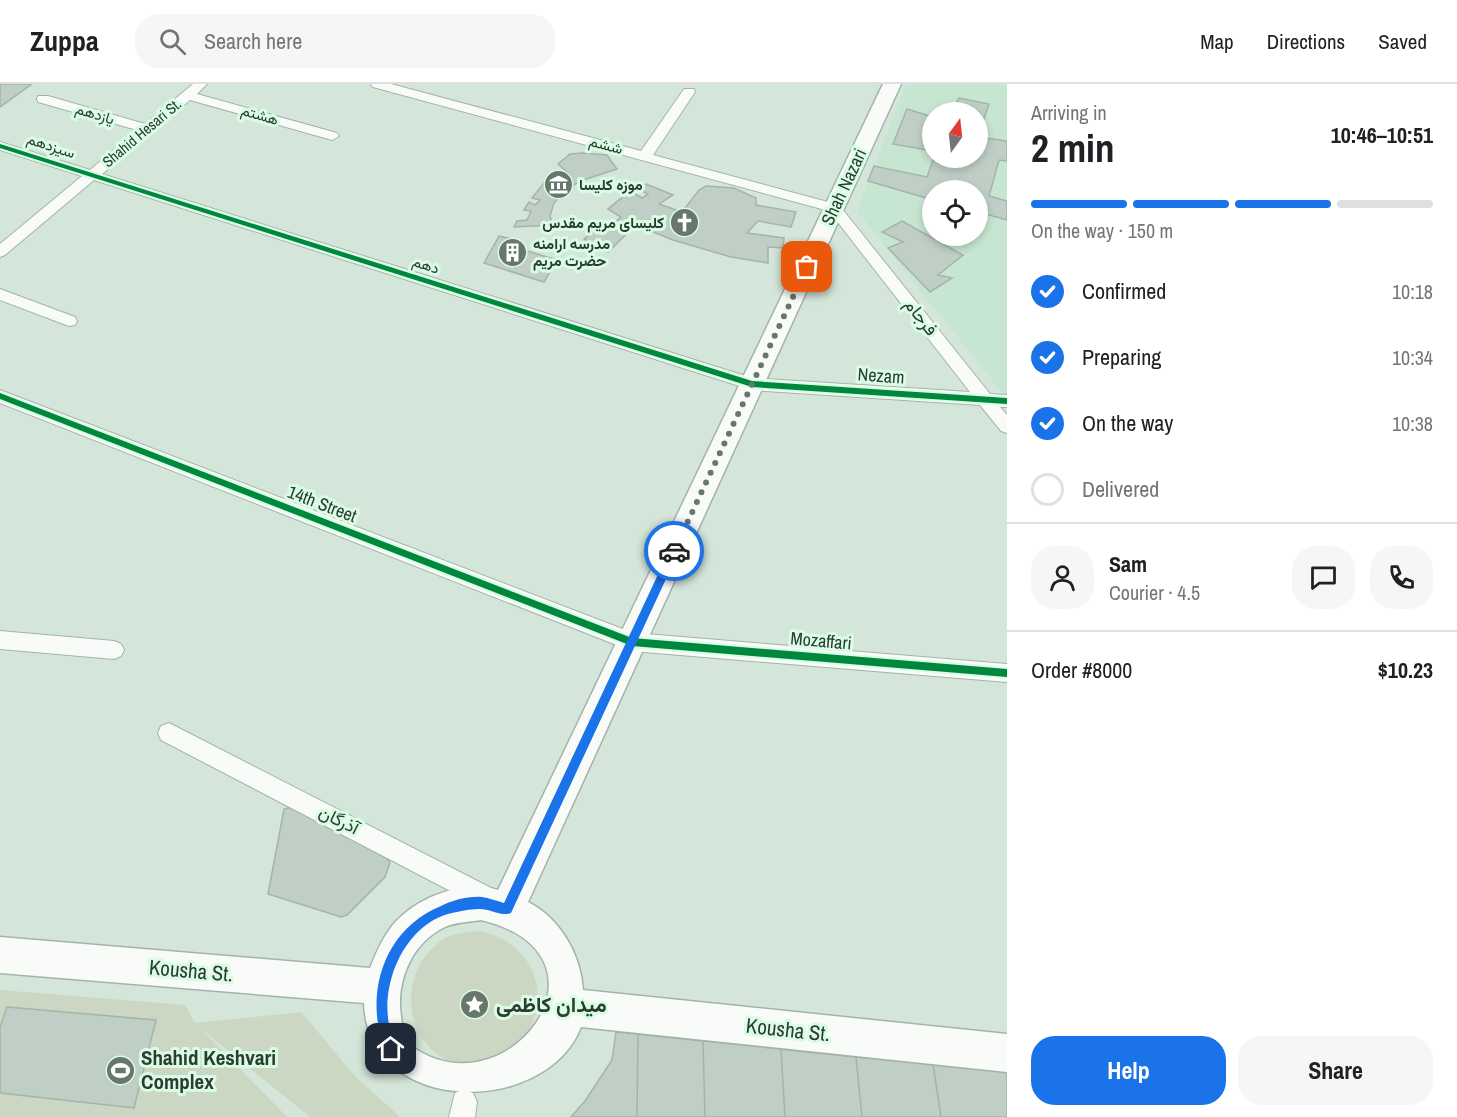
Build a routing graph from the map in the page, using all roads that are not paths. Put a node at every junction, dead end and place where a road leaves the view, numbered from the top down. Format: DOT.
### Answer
graph roads {
  1 [pos="201,84"];
  2 [pos="377,84"];
  3 [pos="892,84"];
  4 [pos="689,92"];
  5 [pos="188,95"];
  6 [pos="43,99"];
  7 [pos="147,129"];
  8 [pos="332,136"];
  9 [pos="0,146"];
  10 [pos="645,156"];
  11 [pos="92,175"];
  12 [pos="834,208"];
  13 [pos="0,231"];
  14 [pos="18,237"];
  15 [pos="0,252"];
  16 [pos="0,294"];
  17 [pos="69,321"];
  18 [pos="752,384"];
  19 [pos="0,396"];
  20 [pos="986,400"];
  21 [pos="1007,401"];
  22 [pos="1007,427"];
  23 [pos="0,640"];
  24 [pos="632,642"];
  25 [pos="114,650"];
  26 [pos="1007,673"];
  27 [pos="169,734"];
  28 [pos="507,909"];
  29 [pos="0,955"];
  30 [pos="382,987"];
  31 [pos="568,1006"];
  32 [pos="1007,1053"];
  33 [pos="463,1109"];
  1 -- 5 [label="street, Shahid Hesari St."];
  2 -- 10 [label="street, ششم"];
  3 -- 12 [label="main road, Shah Nazari"];
  4 -- 10 [label="street"];
  5 -- 7 [label="street, Shahid Hesari St."];
  5 -- 8 [label="street, هشتم"];
  6 -- 7 [label="street, یازدهم"];
  7 -- 11 [label="street, Shahid Hesari St."];
  9 -- 11 [label="street, سیزدهم"];
  10 -- 12 [label="street, ششم"];
  11 -- 14 [label="street, Shahid Hesari St."];
  11 -- 18 [label="street, دهم"];
  12 -- 18 [label="main road, Shah Nazari"];
  12 -- 20 [label="street, فرجام"];
  13 -- 14 [label="street"];
  14 -- 15 [label="street, Shahid Hesari St."];
  16 -- 17 [label="street"];
  18 -- 20 [label="street, Nezam"];
  18 -- 24 [label="main road, Shah Nazari"];
  19 -- 24 [label="street, 14th Street"];
  20 -- 21 [label="street, Nezam"];
  20 -- 22 [label="street, فرجام"];
  23 -- 25 [label="street"];
  24 -- 26 [label="street, Mozaffari"];
  24 -- 28 [label="main road, Shah Nazari"];
  27 -- 28 [label="street, آذرگان"];
  28 -- 30 [label="main road"];
  28 -- 31 [label="main road"];
  29 -- 30 [label="main road, Kousha St."];
  30 -- 33 [label="main road"];
  31 -- 32 [label="main road, Kousha St."];
  31 -- 33 [label="main road"];
}
